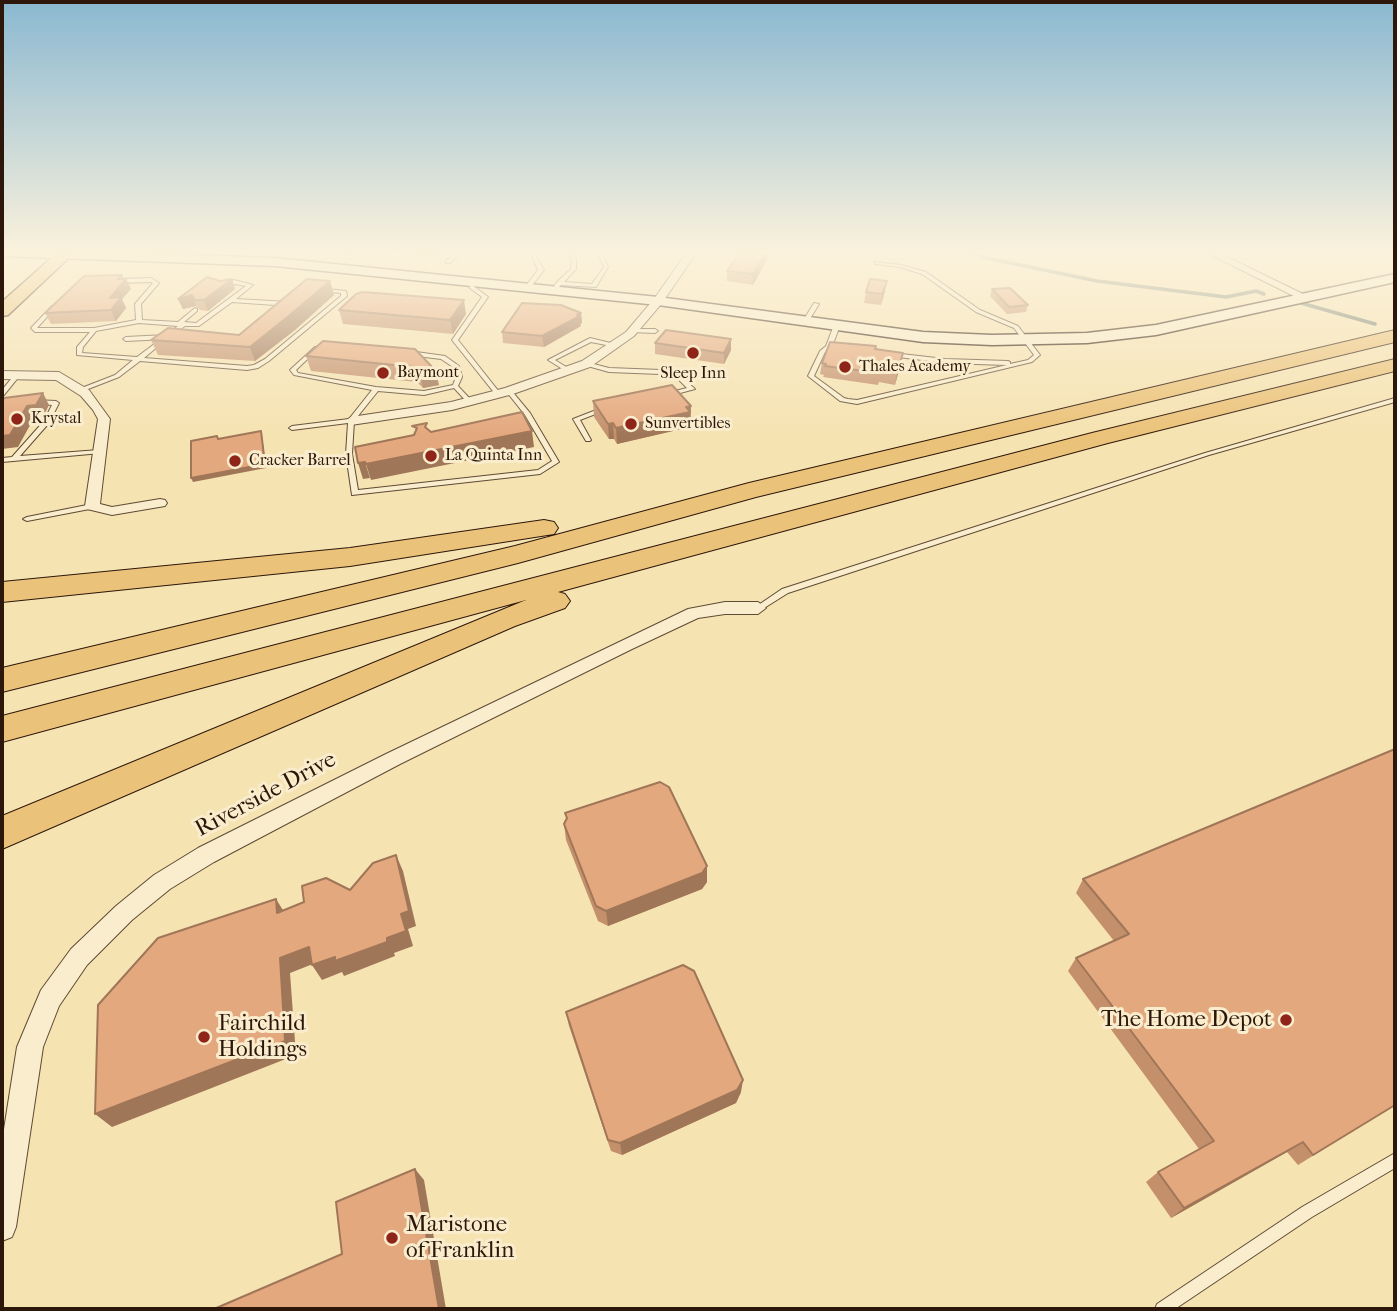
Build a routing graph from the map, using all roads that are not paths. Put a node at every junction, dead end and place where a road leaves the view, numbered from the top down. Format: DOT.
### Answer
graph roads {
  1 [pos="49,313"];
  2 [pos="139,313"];
  3 [pos="192,313"];
  4 [pos="212,313"];
  5 [pos="323,313"];
  6 [pos="474,313"];
  7 [pos="647,313"];
  8 [pos="748,313"];
  9 [pos="811,313"];
  10 [pos="983,313"];
  11 [pos="1231,313"];
  12 [pos="139,321"];
  13 [pos="806,321"];
  14 [pos="182,324"];
  15 [pos="837,325"];
  16 [pos="94,330"];
  17 [pos="632,331"];
  18 [pos="655,331"];
  19 [pos="1395,336"];
  20 [pos="167,337"];
  21 [pos="181,338"];
  22 [pos="126,339"];
  23 [pos="1026,340"];
  24 [pos="615,345"];
  25 [pos="829,347"];
  26 [pos="322,348"];
  27 [pos="842,348"];
  28 [pos="398,352"];
  29 [pos="880,353"];
  30 [pos="138,359"];
  31 [pos="1020,363"];
  32 [pos="586,364"];
  33 [pos="1395,365"];
  34 [pos="569,371"];
  35 [pos="18,374"];
  36 [pos="2,375"];
  37 [pos="455,386"];
  38 [pos="376,389"];
  39 [pos="80,390"];
  40 [pos="504,393"];
  41 [pos="2,394"];
  42 [pos="657,397"];
  43 [pos="1395,400"];
  44 [pos="469,401"];
  45 [pos="27,403"];
  46 [pos="612,407"];
  47 [pos="528,414"];
  48 [pos="517,416"];
  49 [pos="351,421"];
  50 [pos="292,428"];
  51 [pos="588,440"];
  52 [pos="361,451"];
  53 [pos="99,452"];
  54 [pos="349,454"];
  55 [pos="14,459"];
  56 [pos="2,460"];
  57 [pos="749,491"];
  58 [pos="160,502"];
  59 [pos="92,506"];
  60 [pos="27,519"];
  61 [pos="758,528"];
  62 [pos="2,592"];
  63 [pos="758,608"];
  64 [pos="2,680"];
  65 [pos="2,729"];
  66 [pos="2,833"];
  67 [pos="11,1107"];
  68 [pos="1395,1160"];
  69 [pos="2,1227"];
  70 [pos="1162,1309"];
  1 -- 16 [label="lane"];
  2 -- 12 [label="lane"];
  3 -- 14 [label="lane"];
  4 -- 14 [label="lane"];
  5 -- 30 [label="lane"];
  6 -- 40 [label="lane"];
  7 -- 17 [label="street"];
  8 -- 13 [label="main road"];
  9 -- 13 [label="lane"];
  10 -- 23 [label="lane"];
  11 -- 23 [label="main road"];
  12 -- 14 [label="lane"];
  12 -- 16 [label="lane"];
  13 -- 15 [label="main road"];
  14 -- 20 [label="lane"];
  15 -- 23 [label="main road"];
  15 -- 25 [label="lane"];
  16 -- 30 [label="lane"];
  17 -- 18 [label="lane"];
  17 -- 24 [label="street"];
  19 -- 57 [label="highway"];
  20 -- 21 [label="lane"];
  20 -- 22 [label="lane"];
  20 -- 30 [label="lane"];
  23 -- 31 [label="lane"];
  24 -- 32 [label="street"];
  24 -- 34 [label="lane"];
  25 -- 27 [label="lane"];
  25 -- 31 [label="lane"];
  26 -- 38 [label="lane"];
  28 -- 37 [label="lane"];
  29 -- 31 [label="lane"];
  30 -- 39 [label="lane"];
  32 -- 34 [label="street"];
  32 -- 42 [label="lane"];
  33 -- 61 [label="highway"];
  34 -- 40 [label="street"];
  35 -- 36 [label="street"];
  35 -- 39 [label="street"];
  35 -- 41 [label="lane"];
  37 -- 38 [label="lane"];
  37 -- 44 [label="lane"];
  38 -- 49 [label="lane"];
  39 -- 53 [label="street"];
  40 -- 44 [label="street"];
  40 -- 47 [label="lane"];
  43 -- 63 [label="lane"];
  44 -- 49 [label="street"];
  45 -- 55 [label="lane"];
  46 -- 51 [label="lane"];
  47 -- 48 [label="lane"];
  47 -- 54 [label="lane"];
  49 -- 50 [label="lane"];
  49 -- 54 [label="lane"];
  52 -- 54 [label="lane"];
  53 -- 55 [label="lane"];
  53 -- 59 [label="street"];
  55 -- 56 [label="lane"];
  57 -- 62 [label="highway"];
  57 -- 64 [label="highway"];
  58 -- 59 [label="street"];
  59 -- 60 [label="lane"];
  61 -- 65 [label="highway"];
  61 -- 66 [label="highway"];
  63 -- 67 [label="street, Riverside Drive"];
  67 -- 69 [label="street, Riverside Drive"];
  68 -- 70 [label="lane"];
}
